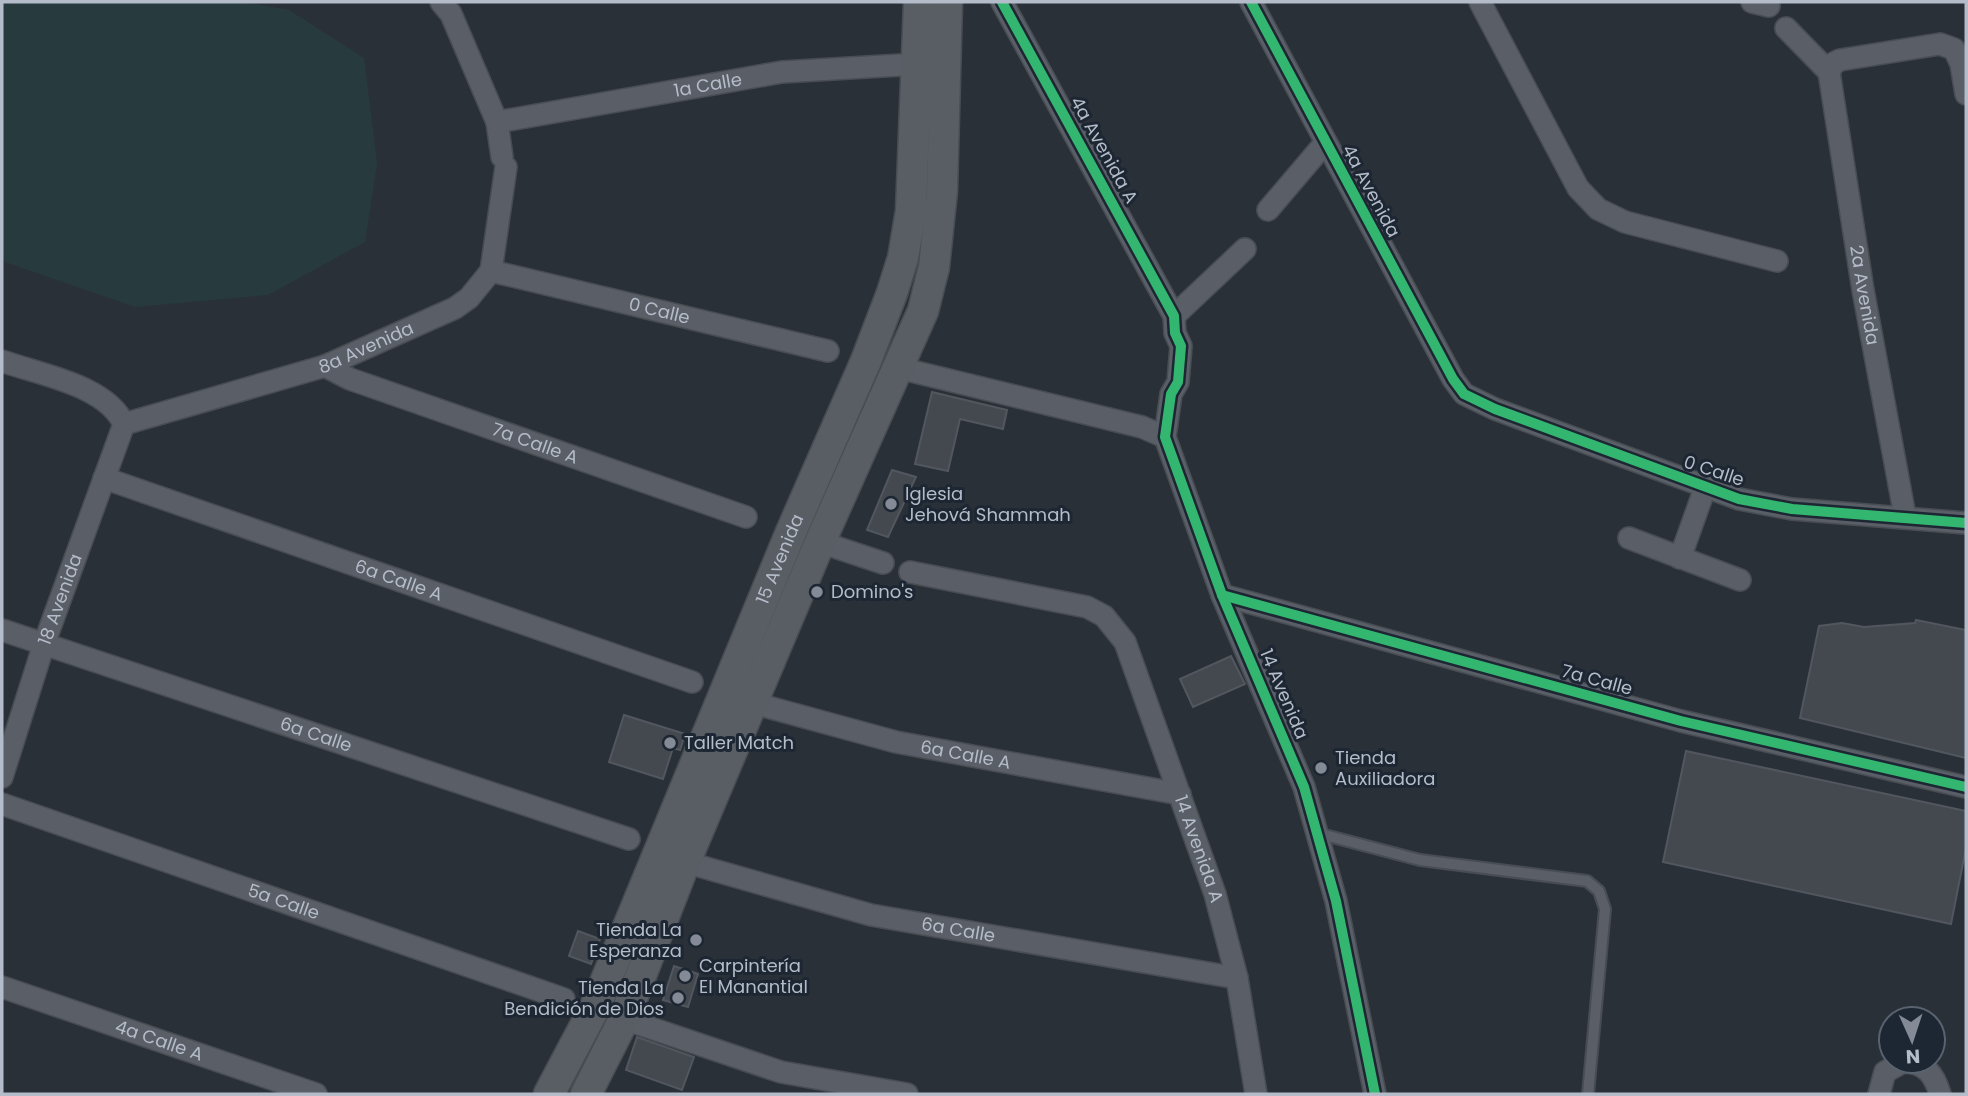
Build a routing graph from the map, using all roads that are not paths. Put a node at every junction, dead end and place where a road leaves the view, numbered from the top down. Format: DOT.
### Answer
graph roads {
  1 [pos="441,2"];
  2 [pos="919,2"];
  3 [pos="947,2"];
  4 [pos="1002,2"];
  5 [pos="1480,2"];
  6 [pos="1259,5"];
  7 [pos="1786,28"];
  8 [pos="918,64"];
  9 [pos="1829,72"];
  10 [pos="1966,94"];
  11 [pos="497,122"];
  12 [pos="1325,143"];
  13 [pos="1268,210"];
  14 [pos="1245,248"];
  15 [pos="1777,261"];
  16 [pos="491,271"];
  17 [pos="1175,324"];
  18 [pos="828,351"];
  19 [pos="2,361"];
  20 [pos="325,366"];
  21 [pos="899,368"];
  22 [pos="1464,394"];
  23 [pos="124,424"];
  24 [pos="1165,437"];
  25 [pos="104,478"];
  26 [pos="1705,488"];
  27 [pos="1905,516"];
  28 [pos="746,517"];
  29 [pos="1966,523"];
  30 [pos="1629,538"];
  31 [pos="820,542"];
  32 [pos="1680,558"];
  33 [pos="883,563"];
  34 [pos="910,572"];
  35 [pos="1740,580"];
  36 [pos="1222,595"];
  37 [pos="2,630"];
  38 [pos="44,644"];
  39 [pos="692,682"];
  40 [pos="753,703"];
  41 [pos="2,777"];
  42 [pos="1966,787"];
  43 [pos="1180,794"];
  44 [pos="2,804"];
  45 [pos="1317,833"];
  46 [pos="629,839"];
  47 [pos="685,862"];
  48 [pos="1237,978"];
  49 [pos="2,987"];
  50 [pos="564,999"];
  51 [pos="624,1019"];
  52 [pos="316,1094"];
  53 [pos="549,1094"];
  54 [pos="586,1094"];
  55 [pos="907,1094"];
  56 [pos="1256,1094"];
  57 [pos="1375,1094"];
  58 [pos="1588,1094"];
  59 [pos="1879,1094"];
  60 [pos="1940,1094"];
  1 -- 11 [label="street"];
  2 -- 8 [label="main road, 15 Avenida"];
  3 -- 21 [label="main road, 15 Avenida"];
  4 -- 17 [label="street, 4a Avenida A"];
  5 -- 15 [label="street"];
  6 -- 12 [label="street, 4a Avenida"];
  7 -- 9 [label="street"];
  8 -- 11 [label="street, 1a Calle"];
  8 -- 53 [label="main road, 15 Avenida"];
  9 -- 10 [label="street"];
  9 -- 27 [label="street, 2a Avenida"];
  11 -- 16 [label="street"];
  12 -- 13 [label="street"];
  12 -- 22 [label="street, 4a Avenida"];
  14 -- 17 [label="street"];
  16 -- 18 [label="street, 0 Calle"];
  16 -- 20 [label="street, 8a Avenida"];
  17 -- 24 [label="street, 14 Avenida"];
  19 -- 23 [label="street"];
  20 -- 23 [label="street, 8a Avenida"];
  20 -- 28 [label="street, 7a Calle A"];
  21 -- 24 [label="street"];
  21 -- 31 [label="main road, 15 Avenida"];
  22 -- 26 [label="street, 0 Calle"];
  23 -- 25 [label="street, 18 Avenida"];
  24 -- 36 [label="street, 14 Avenida"];
  25 -- 38 [label="street, 18 Avenida"];
  25 -- 39 [label="street, 6a Calle A"];
  26 -- 27 [label="street, 0 Calle"];
  26 -- 32 [label="street"];
  27 -- 29 [label="street, 0 Calle"];
  30 -- 32 [label="street"];
  31 -- 33 [label="street"];
  31 -- 40 [label="main road, 15 Avenida"];
  32 -- 35 [label="street"];
  34 -- 43 [label="street, 14 Avenida A"];
  36 -- 42 [label="street, 7a Calle"];
  36 -- 45 [label="street, 14 Avenida"];
  37 -- 38 [label="street, 6a Calle"];
  38 -- 41 [label="street, 18 Avenida"];
  38 -- 46 [label="street, 6a Calle"];
  40 -- 43 [label="street, 6a Calle A"];
  40 -- 47 [label="main road, 15 Avenida"];
  43 -- 48 [label="street, 14 Avenida A"];
  44 -- 50 [label="street, 5a Calle"];
  45 -- 57 [label="street, 14 Avenida"];
  45 -- 58 [label="lane"];
  47 -- 48 [label="street, 6a Calle"];
  47 -- 51 [label="main road, 15 Avenida"];
  48 -- 56 [label="street, 14 Avenida A"];
  49 -- 52 [label="street, 4a Calle A"];
  51 -- 54 [label="main road, 15 Avenida"];
  51 -- 55 [label="street"];
  59 -- 60 [label="street"];
}
